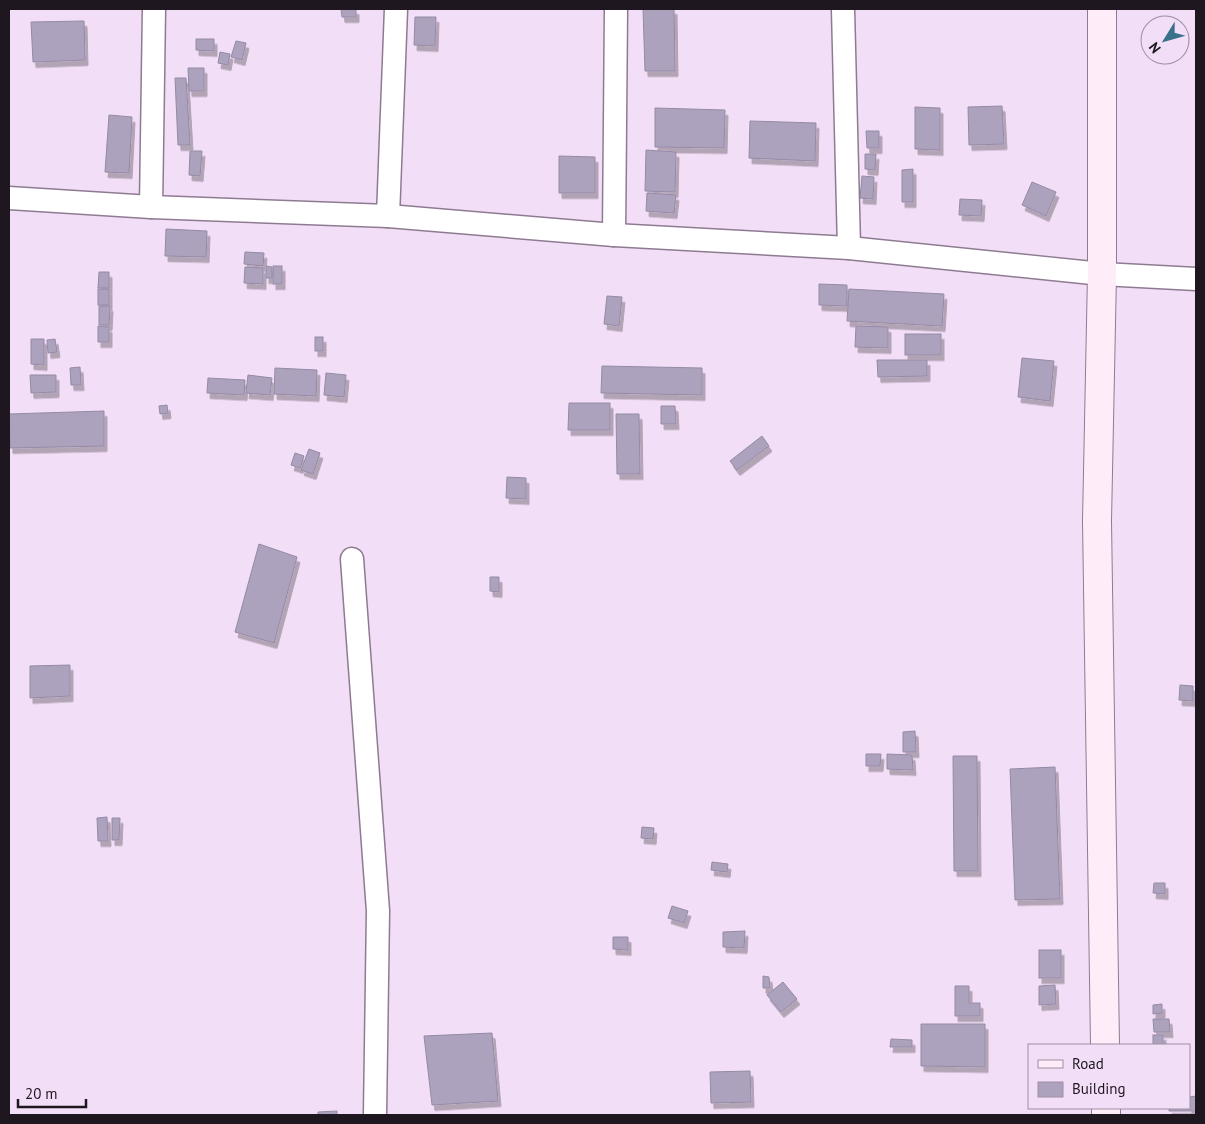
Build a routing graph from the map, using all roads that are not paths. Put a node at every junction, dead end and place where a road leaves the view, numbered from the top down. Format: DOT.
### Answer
graph roads {
  1 [pos="154,9"];
  2 [pos="396,9"];
  3 [pos="616,9"];
  4 [pos="843,9"];
  5 [pos="1102,9"];
  6 [pos="9,198"];
  7 [pos="151,207"];
  8 [pos="388,216"];
  9 [pos="614,235"];
  10 [pos="849,248"];
  11 [pos="1102,274"];
  12 [pos="1196,280"];
  13 [pos="352,559"];
  14 [pos="1105,1044"];
  15 [pos="375,1115"];
  1 -- 7 [label="street"];
  2 -- 8 [label="street"];
  3 -- 9 [label="street"];
  4 -- 10 [label="street"];
  5 -- 11 [label="street"];
  6 -- 7 [label="street"];
  7 -- 8 [label="street"];
  8 -- 9 [label="street"];
  9 -- 10 [label="street"];
  10 -- 11 [label="street"];
  11 -- 12 [label="street"];
  11 -- 14 [label="street"];
  13 -- 15 [label="street"];
}
